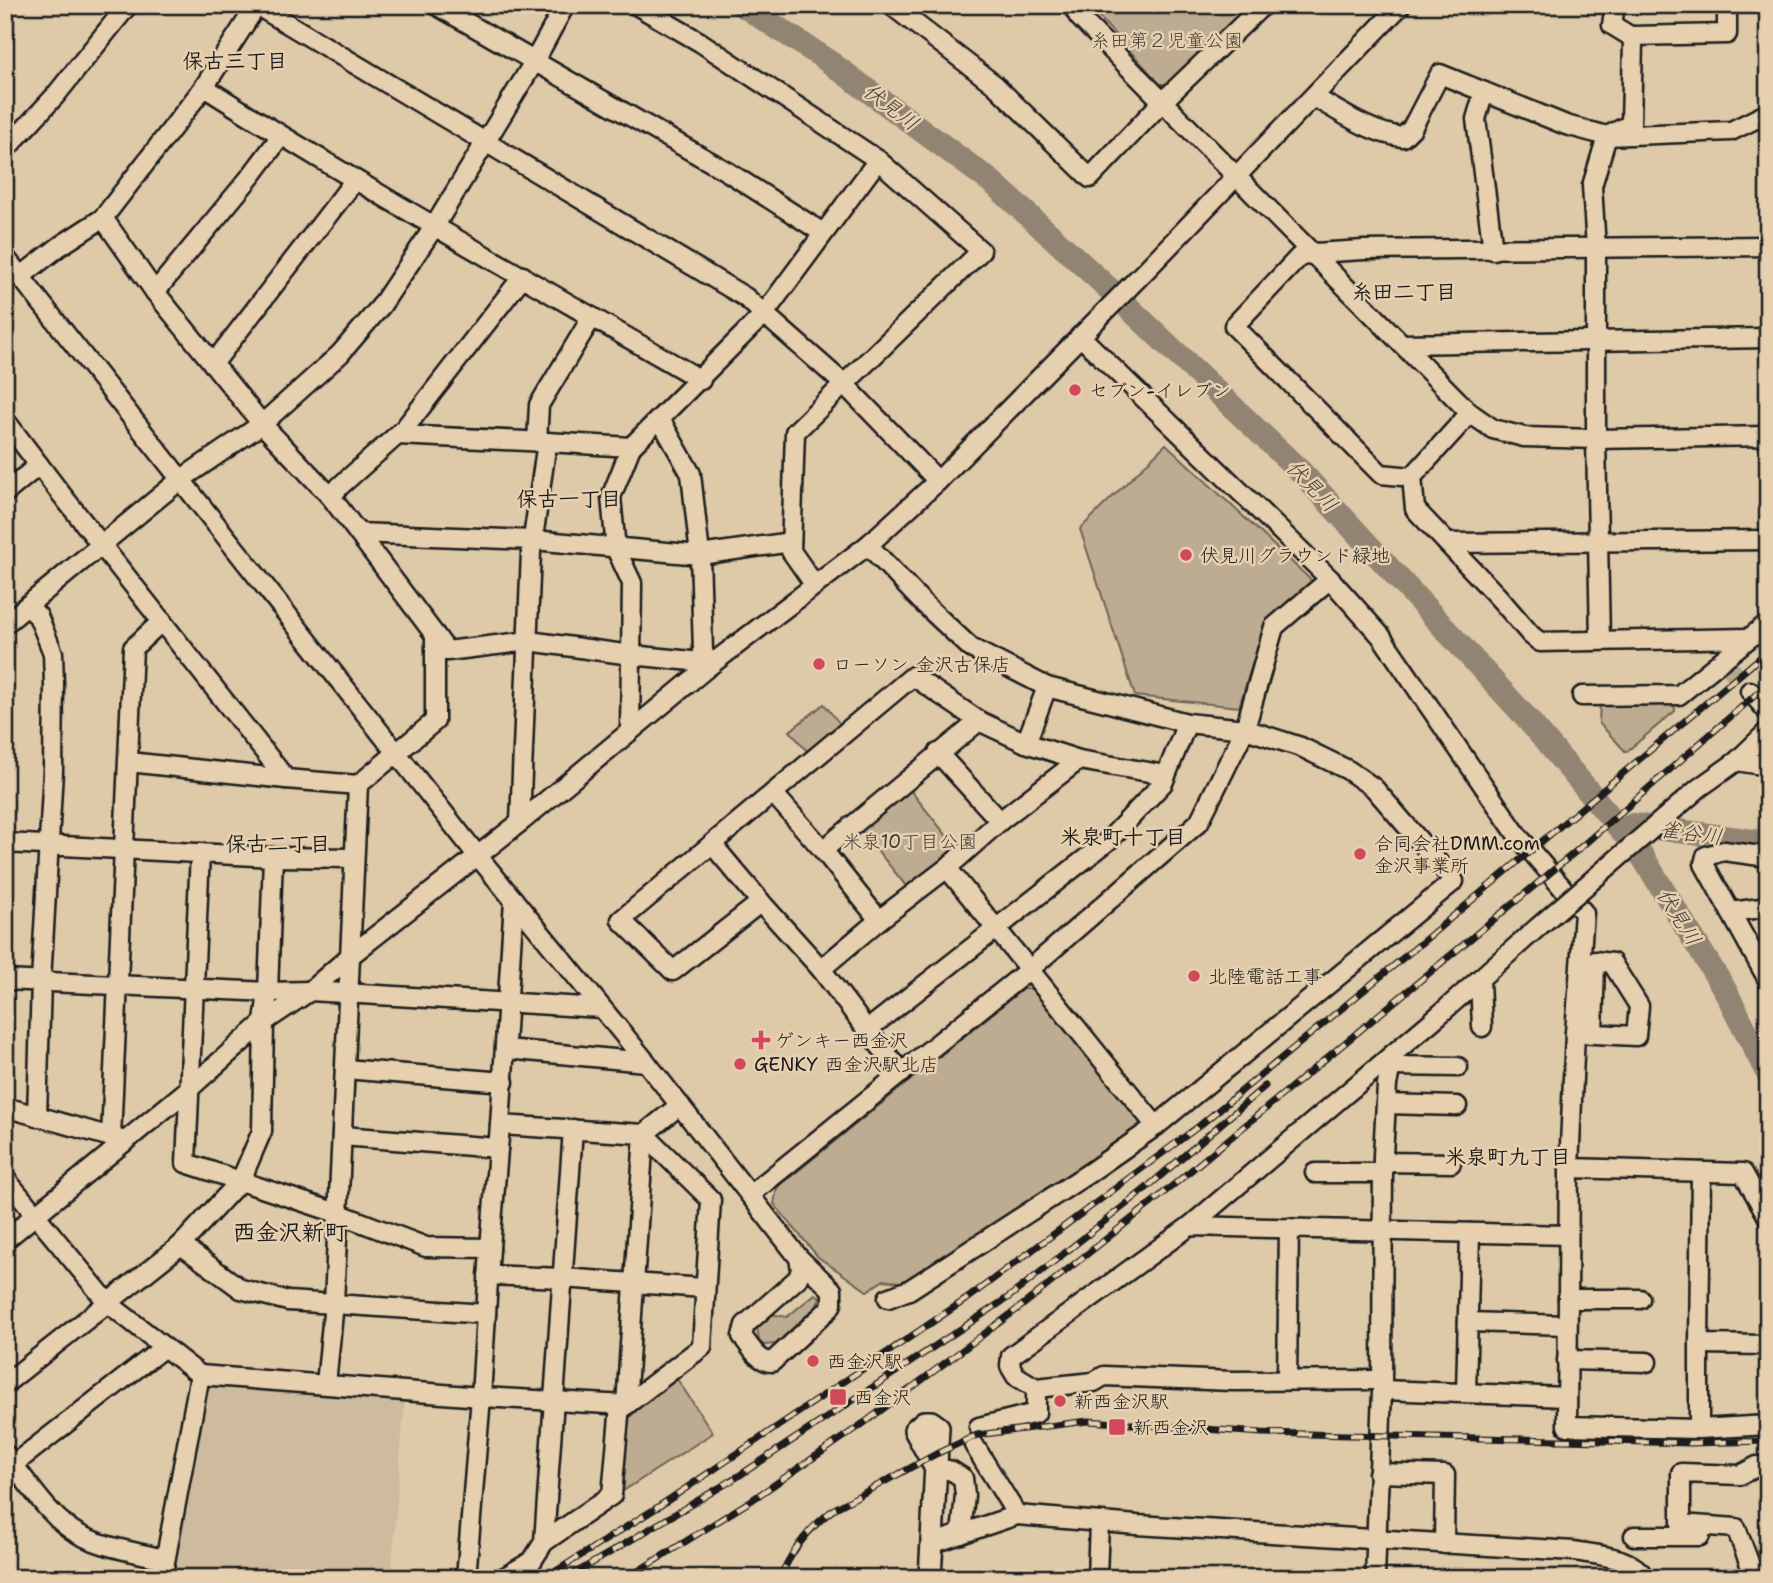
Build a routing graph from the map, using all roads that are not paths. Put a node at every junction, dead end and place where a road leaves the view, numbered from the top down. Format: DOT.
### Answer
graph roads {
  1 [pos="128,5"];
  2 [pos="257,5"];
  3 [pos="436,5"];
  4 [pos="565,5"];
  5 [pos="636,5"];
  6 [pos="891,5"];
  7 [pos="1072,5"];
  8 [pos="1263,5"];
  9 [pos="1401,5"];
  10 [pos="1615,5"];
  11 [pos="1727,5"];
  12 [pos="1630,36"];
  13 [pos="534,62"];
  14 [pos="204,87"];
  15 [pos="1484,92"];
  16 [pos="1314,97"];
  17 [pos="1162,102"];
  18 [pos="1768,113"];
  19 [pos="281,136"];
  20 [pos="1607,136"];
  21 [pos="485,141"];
  22 [pos="5,150"];
  23 [pos="878,160"];
  24 [pos="1237,176"];
  25 [pos="355,180"];
  26 [pos="103,218"];
  27 [pos="433,227"];
  28 [pos="823,233"];
  29 [pos="1768,246"];
  30 [pos="1596,248"];
  31 [pos="1493,250"];
  32 [pos="1314,253"];
  33 [pos="5,257"];
  34 [pos="20,276"];
  35 [pos="523,276"];
  36 [pos="155,292"];
  37 [pos="764,314"];
  38 [pos="592,317"];
  39 [pos="1084,332"];
  40 [pos="1768,338"];
  41 [pos="1596,341"];
  42 [pos="1402,344"];
  43 [pos="213,364"];
  44 [pos="701,380"];
  45 [pos="845,385"];
  46 [pos="1470,413"];
  47 [pos="660,419"];
  48 [pos="5,420"];
  49 [pos="262,424"];
  50 [pos="398,435"];
  51 [pos="1768,436"];
  52 [pos="1596,439"];
  53 [pos="542,442"];
  54 [pos="631,447"];
  55 [pos="39,465"];
  56 [pos="1412,477"];
  57 [pos="180,480"];
  58 [pos="938,481"];
  59 [pos="5,494"];
  60 [pos="331,497"];
  61 [pos="358,533"];
  62 [pos="533,540"];
  63 [pos="1768,540"];
  64 [pos="791,542"];
  65 [pos="1597,542"];
  66 [pos="1447,543"];
  67 [pos="101,545"];
  68 [pos="868,545"];
  69 [pos="616,549"];
  70 [pos="701,555"];
  71 [pos="1330,579"];
  72 [pos="814,584"];
  73 [pos="27,606"];
  74 [pos="162,621"];
  75 [pos="1768,623"];
  76 [pos="5,624"];
  77 [pos="435,635"];
  78 [pos="1749,638"];
  79 [pos="1600,640"];
  80 [pos="529,641"];
  81 [pos="631,655"];
  82 [pos="709,666"];
  83 [pos="1048,687"];
  84 [pos="1749,691"];
  85 [pos="1582,696"];
  86 [pos="1768,712"];
  87 [pos="979,721"];
  88 [pos="1187,723"];
  89 [pos="1245,729"];
  90 [pos="630,731"];
  91 [pos="1768,731"];
  92 [pos="1026,743"];
  93 [pos="938,753"];
  94 [pos="397,754"];
  95 [pos="1079,760"];
  96 [pos="1737,761"];
  97 [pos="129,762"];
  98 [pos="1768,765"];
  99 [pos="1166,775"];
  100 [pos="286,779"];
  101 [pos="358,785"];
  102 [pos="773,793"];
  103 [pos="1000,821"];
  104 [pos="520,822"];
  105 [pos="5,843"];
  106 [pos="712,844"];
  107 [pos="50,845"];
  108 [pos="123,850"];
  109 [pos="823,850"];
  110 [pos="200,853"];
  111 [pos="477,855"];
  112 [pos="273,857"];
  113 [pos="1768,857"];
  114 [pos="354,858"];
  115 [pos="947,868"];
  116 [pos="514,900"];
  117 [pos="758,900"];
  118 [pos="1768,907"];
  119 [pos="1731,912"];
  120 [pos="880,920"];
  121 [pos="997,929"];
  122 [pos="349,956"];
  123 [pos="1030,969"];
  124 [pos="821,970"];
  125 [pos="1766,972"];
  126 [pos="5,979"];
  127 [pos="1480,979"];
  128 [pos="41,981"];
  129 [pos="117,984"];
  130 [pos="192,988"];
  131 [pos="310,991"];
  132 [pos="268,992"];
  133 [pos="347,994"];
  134 [pos="509,1002"];
  135 [pos="601,1008"];
  136 [pos="264,1022"];
  137 [pos="1482,1027"];
  138 [pos="867,1030"];
  139 [pos="1574,1033"];
  140 [pos="1593,1034"];
  141 [pos="506,1049"];
  142 [pos="1392,1060"];
  143 [pos="646,1062"];
  144 [pos="1458,1067"];
  145 [pos="345,1069"];
  146 [pos="902,1073"];
  147 [pos="504,1082"];
  148 [pos="190,1088"];
  149 [pos="1386,1104"];
  150 [pos="680,1105"];
  151 [pos="1457,1106"];
  152 [pos="5,1107"];
  153 [pos="37,1117"];
  154 [pos="500,1125"];
  155 [pos="1156,1126"];
  156 [pos="573,1129"];
  157 [pos="644,1134"];
  158 [pos="342,1136"];
  159 [pos="118,1139"];
  160 [pos="498,1148"];
  161 [pos="1451,1163"];
  162 [pos="1383,1168"];
  163 [pos="1569,1168"];
  164 [pos="1315,1172"];
  165 [pos="1700,1172"];
  166 [pos="5,1178"];
  167 [pos="241,1180"];
  168 [pos="751,1194"];
  169 [pos="337,1213"];
  170 [pos="36,1217"];
  171 [pos="1768,1217"];
  172 [pos="1190,1226"];
  173 [pos="1289,1228"];
  174 [pos="1384,1232"];
  175 [pos="1470,1233"];
  176 [pos="1568,1235"];
  177 [pos="5,1240"];
  178 [pos="181,1245"];
  179 [pos="490,1248"];
  180 [pos="799,1258"];
  181 [pos="488,1275"];
  182 [pos="562,1278"];
  183 [pos="633,1283"];
  184 [pos="704,1288"];
  185 [pos="888,1298"];
  186 [pos="1568,1299"];
  187 [pos="1640,1299"];
  188 [pos="108,1303"];
  189 [pos="334,1303"];
  190 [pos="486,1314"];
  191 [pos="1468,1322"];
  192 [pos="1567,1325"];
  193 [pos="1699,1344"];
  194 [pos="1768,1345"];
  195 [pos="163,1348"];
  196 [pos="1567,1360"];
  197 [pos="1647,1362"];
  198 [pos="200,1375"];
  199 [pos="1287,1380"];
  200 [pos="5,1384"];
  201 [pos="326,1384"];
  202 [pos="1381,1385"];
  203 [pos="1036,1388"];
  204 [pos="1466,1394"];
  205 [pos="481,1397"];
  206 [pos="1566,1397"];
  207 [pos="554,1401"];
  208 [pos="623,1405"];
  209 [pos="1768,1425"];
  210 [pos="979,1427"];
  211 [pos="1699,1429"];
  212 [pos="974,1445"];
  213 [pos="8,1457"];
  214 [pos="1768,1465"];
  215 [pos="935,1467"];
  216 [pos="1378,1474"];
  217 [pos="1017,1516"];
  218 [pos="1099,1522"];
  219 [pos="1736,1528"];
  220 [pos="961,1534"];
  221 [pos="1634,1536"];
  222 [pos="1376,1541"];
  223 [pos="544,1542"];
  224 [pos="931,1544"];
  225 [pos="1444,1544"];
  226 [pos="164,1559"];
  227 [pos="1768,1569"];
  228 [pos="163,1578"];
  229 [pos="466,1578"];
  230 [pos="503,1578"];
  231 [pos="930,1578"];
  232 [pos="1097,1578"];
  233 [pos="1375,1578"];
  234 [pos="1645,1578"];
  1 -- 22 [label="street"];
  2 -- 14 [label="street"];
  2 -- 21 [label="street"];
  3 -- 13 [label="street"];
  4 -- 13 [label="street"];
  5 -- 23 [label="street"];
  6 -- 17 [label="street"];
  7 -- 17 [label="street"];
  8 -- 17 [label="street"];
  9 -- 16 [label="street"];
  10 -- 12 [label="street"];
  11 -- 12 [label="street"];
  12 -- 20 [label="street"];
  13 -- 21 [label="street"];
  13 -- 28 [label="street"];
  14 -- 19 [label="street"];
  14 -- 26 [label="street"];
  15 -- 16 [label="street"];
  15 -- 20 [label="street"];
  15 -- 31 [label="street"];
  16 -- 24 [label="street"];
  17 -- 24 [label="street"];
  18 -- 20 [label="street"];
  19 -- 25 [label="street"];
  19 -- 36 [label="street"];
  20 -- 30 [label="street"];
  21 -- 27 [label="street"];
  21 -- 37 [label="street"];
  23 -- 28 [label="street"];
  23 -- 45 [label="street"];
  24 -- 32 [label="street"];
  24 -- 39 [label="street"];
  25 -- 27 [label="street"];
  25 -- 43 [label="street"];
  26 -- 34 [label="street"];
  26 -- 36 [label="street"];
  27 -- 35 [label="street"];
  27 -- 49 [label="street"];
  28 -- 37 [label="street"];
  29 -- 30 [label="street"];
  30 -- 31 [label="street"];
  30 -- 41 [label="street"];
  31 -- 32 [label="street"];
  32 -- 42 [label="street"];
  32 -- 56 [label="street"];
  33 -- 34 [label="street"];
  34 -- 57 [label="street"];
  35 -- 38 [label="street"];
  35 -- 50 [label="street"];
  36 -- 43 [label="street"];
  37 -- 44 [label="street"];
  37 -- 45 [label="street"];
  38 -- 44 [label="street"];
  38 -- 53 [label="street"];
  39 -- 58 [label="street"];
  39 -- 71 [label="street"];
  40 -- 41 [label="street"];
  41 -- 42 [label="street"];
  41 -- 52 [label="street"];
  42 -- 46 [label="street"];
  43 -- 49 [label="street"];
  44 -- 47 [label="street"];
  45 -- 58 [label="street"];
  45 -- 64 [label="street"];
  46 -- 52 [label="street"];
  46 -- 56 [label="street"];
  47 -- 54 [label="street"];
  47 -- 70 [label="street"];
  48 -- 55 [label="street"];
  49 -- 57 [label="street"];
  49 -- 60 [label="street"];
  50 -- 53 [label="street"];
  50 -- 60 [label="street"];
  51 -- 52 [label="street"];
  52 -- 65 [label="street"];
  53 -- 54 [label="street"];
  53 -- 62 [label="street"];
  54 -- 69 [label="street"];
  55 -- 59 [label="street"];
  55 -- 67 [label="street"];
  56 -- 66 [label="street"];
  57 -- 67 [label="street"];
  57 -- 94 [label="street"];
  58 -- 68 [label="street"];
  60 -- 61 [label="street"];
  61 -- 62 [label="street"];
  61 -- 77 [label="street"];
  62 -- 69 [label="street"];
  62 -- 80 [label="street"];
  63 -- 65 [label="street"];
  64 -- 70 [label="street"];
  64 -- 72 [label="street"];
  65 -- 66 [label="street"];
  65 -- 79 [label="street"];
  66 -- 79 [label="street"];
  67 -- 73 [label="street"];
  67 -- 74 [label="street"];
  68 -- 72 [label="street"];
  68 -- 83 [label="street"];
  69 -- 70 [label="street"];
  69 -- 81 [label="street"];
  70 -- 82 [label="street"];
  71 -- 89 [label="street"];
  71 -- 139 [label="street"];
  72 -- 82 [label="street"];
  73 -- 76 [label="street"];
  73 -- 107 [label="street"];
  74 -- 97 [label="street"];
  74 -- 100 [label="street"];
  75 -- 78 [label="street"];
  77 -- 80 [label="street"];
  77 -- 94 [label="street"];
  78 -- 79 [label="street"];
  78 -- 85 [label="street"];
  80 -- 81 [label="street"];
  80 -- 104 [label="street"];
  81 -- 82 [label="street"];
  81 -- 90 [label="street"];
  82 -- 90 [label="street"];
  83 -- 88 [label="street"];
  83 -- 92 [label="street"];
  84 -- 86 [label="street"];
  87 -- 92 [label="street"];
  87 -- 93 [label="street"];
  87 -- 102 [label="street"];
  88 -- 89 [label="street"];
  88 -- 99 [label="street"];
  89 -- 123 [label="street"];
  89 -- 155 [label="street"];
  90 -- 104 [label="street"];
  91 -- 96 [label="street"];
  92 -- 95 [label="street"];
  93 -- 103 [label="street"];
  93 -- 109 [label="street"];
  94 -- 101 [label="street"];
  94 -- 111 [label="street"];
  95 -- 99 [label="street"];
  95 -- 103 [label="street"];
  96 -- 98 [label="street"];
  96 -- 127 [label="street, bridge"];
  97 -- 100 [label="street"];
  97 -- 108 [label="street"];
  99 -- 121 [label="street"];
  100 -- 101 [label="street"];
  101 -- 114 [label="street"];
  102 -- 106 [label="street"];
  102 -- 109 [label="street"];
  103 -- 115 [label="street"];
  104 -- 111 [label="street"];
  105 -- 107 [label="street"];
  106 -- 117 [label="street"];
  106 -- 117 [label="street"];
  107 -- 108 [label="street"];
  107 -- 128 [label="street"];
  108 -- 110 [label="street"];
  108 -- 129 [label="street"];
  109 -- 120 [label="street"];
  110 -- 112 [label="street"];
  110 -- 130 [label="street"];
  111 -- 116 [label="street"];
  111 -- 122 [label="street"];
  112 -- 114 [label="street"];
  112 -- 132 [label="street"];
  113 -- 119 [label="street"];
  114 -- 122 [label="street"];
  115 -- 120 [label="street"];
  115 -- 121 [label="street"];
  116 -- 134 [label="street"];
  116 -- 135 [label="street"];
  117 -- 124 [label="street"];
  118 -- 119 [label="street"];
  119 -- 125 [label="street"];
  120 -- 124 [label="street"];
  121 -- 123 [label="street"];
  121 -- 138 [label="street"];
  122 -- 131 [label="street"];
  122 -- 133 [label="street"];
  123 -- 146 [label="street"];
  123 -- 155 [label="street"];
  124 -- 138 [label="street"];
  126 -- 128 [label="street"];
  127 -- 137 [label="street"];
  127 -- 142 [label="street"];
  128 -- 129 [label="street"];
  128 -- 153 [label="street"];
  129 -- 130 [label="street"];
  129 -- 159 [label="street"];
  130 -- 132 [label="street"];
  130 -- 148 [label="street"];
  131 -- 132 [label="street"];
  131 -- 133 [label="street"];
  131 -- 136 [label="street"];
  132 -- 136 [label="street"];
  133 -- 134 [label="street"];
  133 -- 145 [label="street"];
  134 -- 135 [label="street"];
  134 -- 141 [label="street"];
  135 -- 143 [label="street"];
  136 -- 148 [label="street"];
  136 -- 167 [label="street"];
  138 -- 146 [label="street"];
  139 -- 140 [label="street"];
  139 -- 163 [label="street"];
  141 -- 143 [label="street"];
  141 -- 147 [label="street"];
  142 -- 144 [label="street"];
  142 -- 149 [label="street"];
  142 -- 172 [label="street"];
  143 -- 150 [label="street"];
  145 -- 147 [label="street"];
  145 -- 158 [label="street"];
  146 -- 168 [label="street"];
  147 -- 154 [label="street"];
  148 -- 159 [label="street"];
  148 -- 167 [label="street"];
  149 -- 151 [label="street"];
  149 -- 162 [label="street"];
  150 -- 157 [label="street"];
  150 -- 168 [label="street"];
  152 -- 153 [label="street"];
  153 -- 159 [label="street"];
  154 -- 156 [label="street"];
  154 -- 160 [label="street"];
  155 -- 185 [label="street"];
  156 -- 157 [label="street"];
  156 -- 182 [label="street"];
  157 -- 183 [label="street"];
  157 -- 184 [label="street"];
  158 -- 160 [label="street"];
  158 -- 169 [label="street"];
  159 -- 170 [label="street"];
  160 -- 179 [label="street"];
  161 -- 162 [label="street"];
  162 -- 164 [label="street"];
  162 -- 174 [label="street"];
  163 -- 165 [label="street"];
  163 -- 176 [label="street"];
  165 -- 171 [label="street"];
  165 -- 193 [label="street"];
  166 -- 170 [label="street"];
  167 -- 169 [label="street"];
  167 -- 178 [label="street"];
  168 -- 180 [label="street"];
  169 -- 179 [label="street"];
  169 -- 189 [label="street"];
  170 -- 177 [label="street"];
  170 -- 188 [label="street"];
  172 -- 173 [label="street"];
  172 -- 203 [label="street"];
  173 -- 174 [label="street"];
  173 -- 199 [label="street"];
  174 -- 175 [label="street"];
  174 -- 202 [label="street"];
  175 -- 176 [label="street"];
  175 -- 191 [label="street"];
  176 -- 186 [label="street"];
  178 -- 188 [label="street"];
  178 -- 189 [label="street"];
  179 -- 181 [label="street"];
  180 -- 180 [label="street"];
  181 -- 182 [label="street"];
  181 -- 190 [label="street"];
  182 -- 183 [label="street"];
  182 -- 207 [label="street"];
  183 -- 184 [label="street"];
  183 -- 208 [label="street"];
  184 -- 208 [label="street"];
  186 -- 187 [label="street"];
  186 -- 192 [label="street"];
  188 -- 195 [label="street"];
  188 -- 200 [label="street"];
  189 -- 190 [label="street"];
  189 -- 201 [label="street"];
  190 -- 205 [label="street"];
  191 -- 192 [label="street"];
  191 -- 204 [label="street"];
  192 -- 196 [label="street"];
  193 -- 194 [label="street"];
  193 -- 211 [label="street"];
  195 -- 198 [label="street"];
  195 -- 213 [label="street"];
  196 -- 197 [label="street"];
  196 -- 206 [label="street"];
  198 -- 201 [label="street"];
  198 -- 226 [label="street"];
  199 -- 202 [label="street"];
  199 -- 203 [label="street"];
  201 -- 205 [label="street"];
  202 -- 204 [label="street"];
  202 -- 216 [label="street"];
  203 -- 210 [label="street"];
  204 -- 206 [label="street"];
  205 -- 207 [label="street"];
  205 -- 229 [label="street"];
  206 -- 211 [label="street"];
  207 -- 208 [label="street"];
  207 -- 223 [label="street"];
  208 -- 223 [label="street"];
  209 -- 211 [label="street"];
  212 -- 217 [label="street"];
  213 -- 226 [label="street"];
  214 -- 219 [label="street"];
  215 -- 220 [label="street"];
  215 -- 224 [label="main road"];
  216 -- 222 [label="street"];
  216 -- 225 [label="street"];
  217 -- 218 [label="street"];
  217 -- 220 [label="street"];
  218 -- 222 [label="street"];
  218 -- 232 [label="street"];
  219 -- 221 [label="street"];
  219 -- 227 [label="street"];
  220 -- 224 [label="street"];
  222 -- 225 [label="street"];
  222 -- 233 [label="street"];
  223 -- 230 [label="street"];
  224 -- 231 [label="main road"];
  225 -- 234 [label="street"];
  226 -- 228 [label="street"];
}
